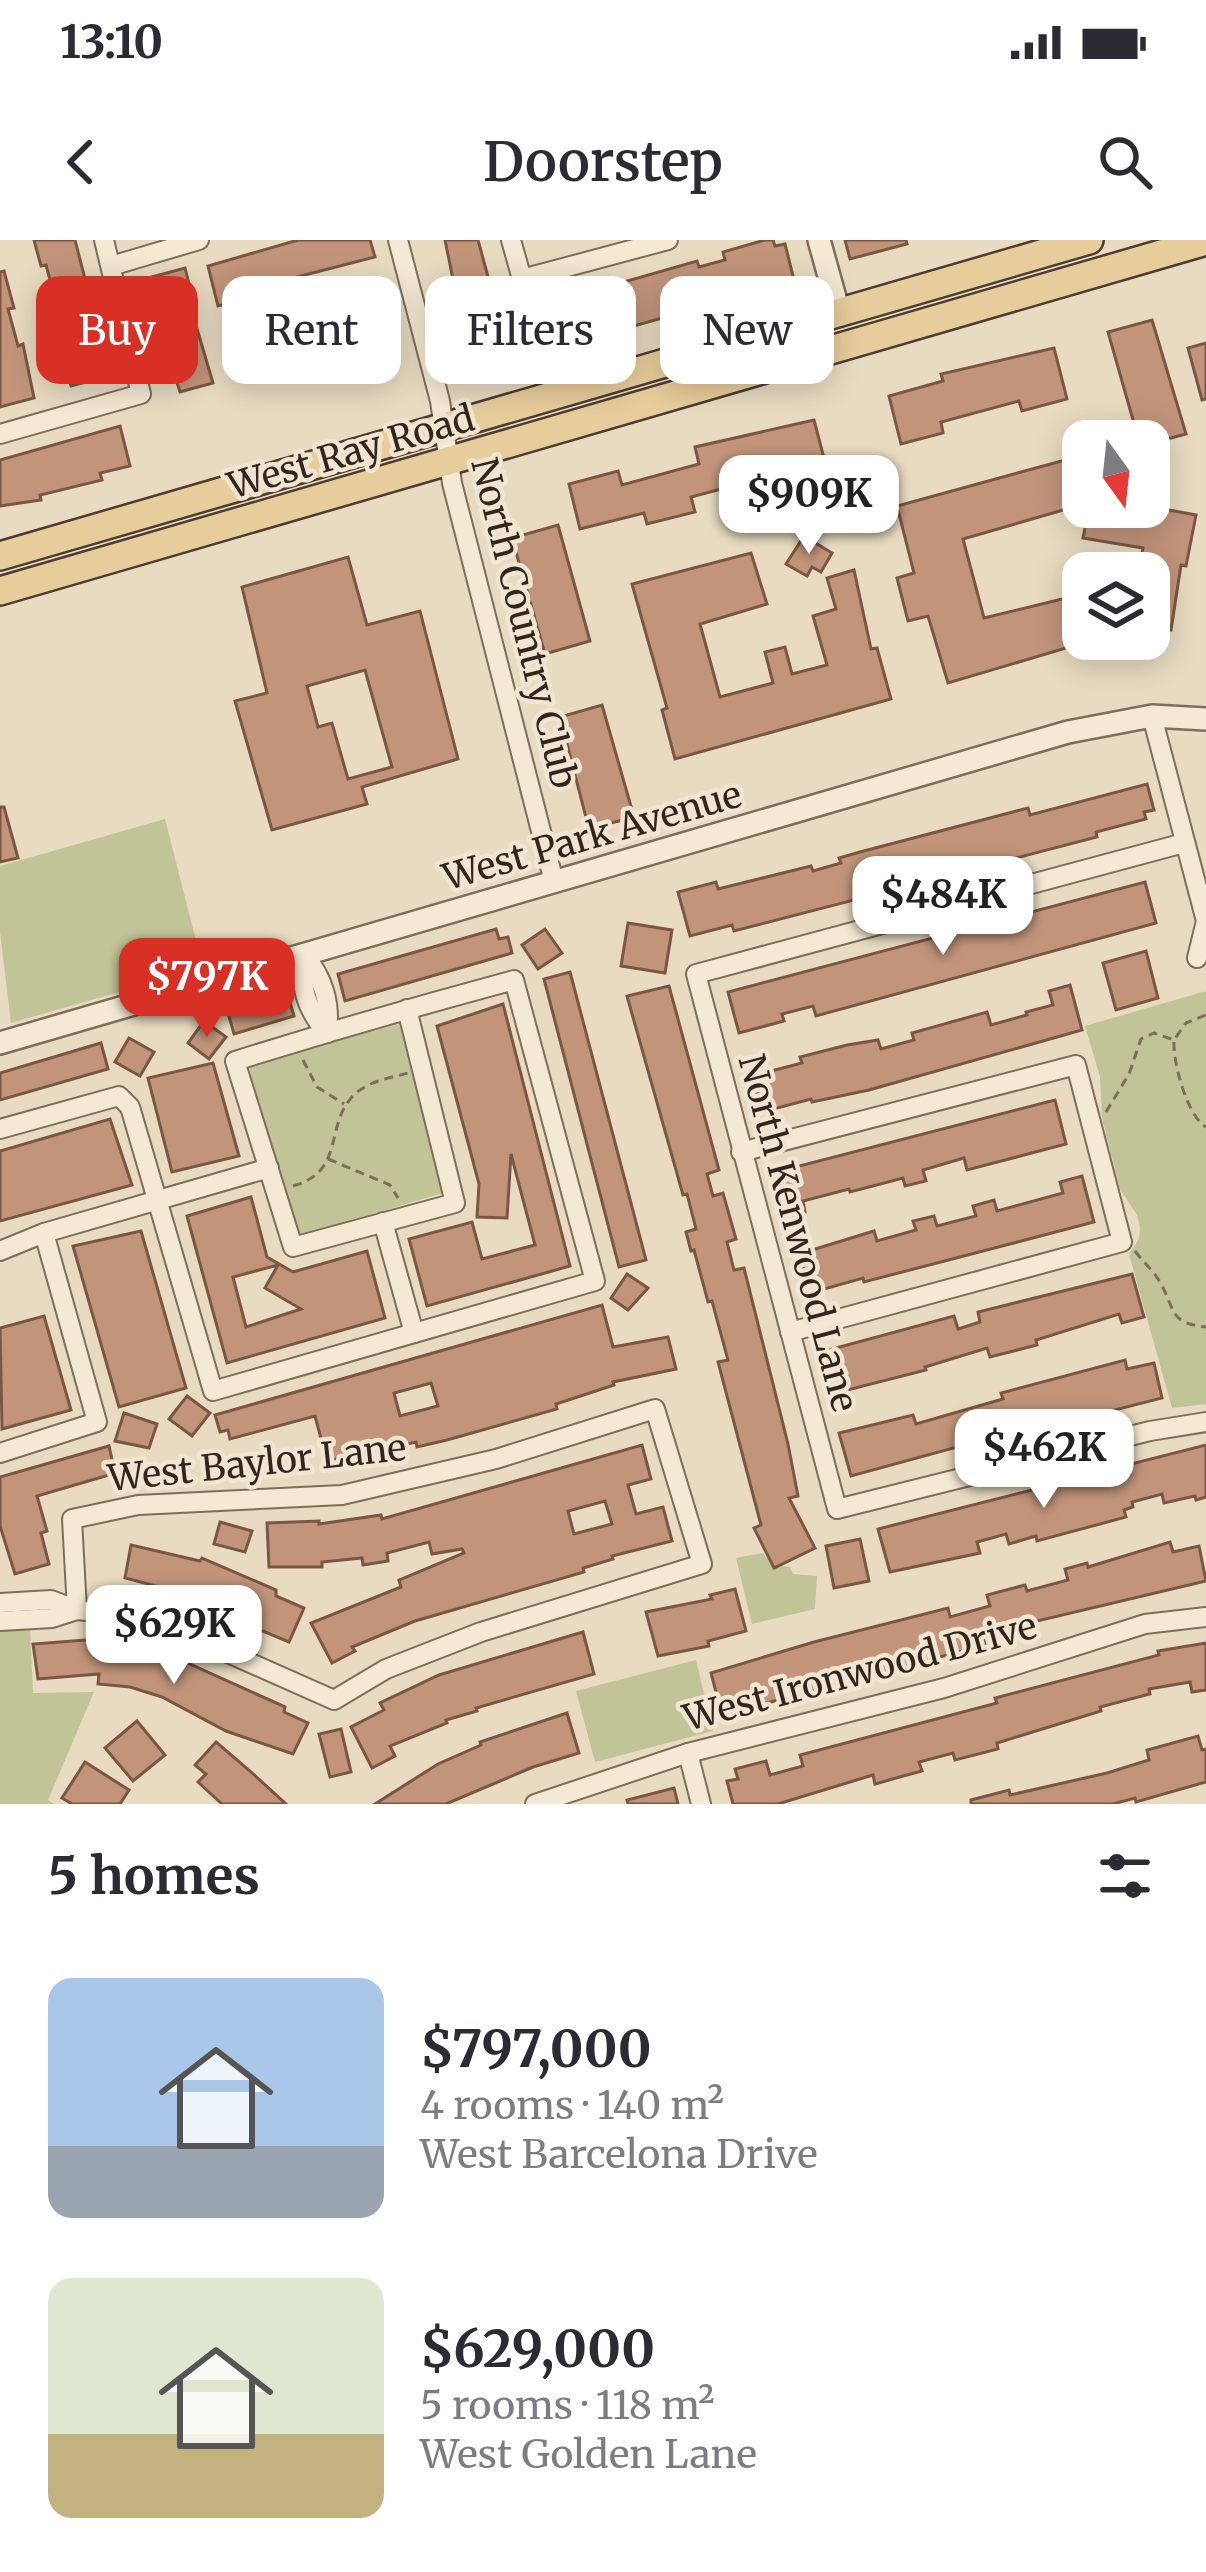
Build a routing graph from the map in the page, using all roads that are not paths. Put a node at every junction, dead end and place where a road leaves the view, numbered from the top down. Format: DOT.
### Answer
graph roads {
  1 [pos="104,240"];
  2 [pos="199,240"];
  3 [pos="398,240"];
  4 [pos="511,240"];
  5 [pos="668,240"];
  6 [pos="819,240"];
  7 [pos="1089,240"];
  8 [pos="1206,241"];
  9 [pos="110,266"];
  10 [pos="839,312"];
  11 [pos="443,428"];
  12 [pos="0,434"];
  13 [pos="448,461"];
  14 [pos="0,556"];
  15 [pos="0,591"];
  16 [pos="1152,716"];
  17 [pos="1206,719"];
  18 [pos="1184,843"];
  19 [pos="554,881"];
  20 [pos="304,954"];
  21 [pos="1197,958"];
  22 [pos="407,1009"];
  23 [pos="327,1033"];
  24 [pos="0,1043"];
  25 [pos="0,1129"];
  26 [pos="741,1152"];
  27 [pos="269,1168"];
  28 [pos="157,1200"];
  29 [pos="383,1222"];
  30 [pos="44,1233"];
  31 [pos="0,1251"];
  32 [pos="790,1332"];
  33 [pos="414,1333"];
  34 [pos="1206,1422"];
  35 [pos="0,1453"];
  36 [pos="0,1603"];
  37 [pos="77,1610"];
  38 [pos="1206,1617"];
  39 [pos="0,1621"];
  40 [pos="688,1754"];
  41 [pos="536,1804"];
  42 [pos="701,1804"];
  1 -- 9 [label="street"];
  2 -- 9 [label="street"];
  3 -- 11 [label="street, North Country Club"];
  4 -- 5 [label="street"];
  6 -- 10 [label="street"];
  7 -- 10 [label="main road, West Ray Road"];
  8 -- 13 [label="main road, West Ray Road"];
  9 -- 12 [label="street"];
  10 -- 11 [label="main road, West Ray Road"];
  11 -- 13 [label="street, North Country Club"];
  11 -- 14 [label="main road, West Ray Road"];
  13 -- 15 [label="main road, West Ray Road"];
  13 -- 19 [label="street, North Country Club"];
  16 -- 17 [label="street, West Park Avenue"];
  16 -- 18 [label="street"];
  16 -- 19 [label="street, West Park Avenue"];
  18 -- 21 [label="street"];
  18 -- 26 [label="street, North Kenwood Lane"];
  19 -- 20 [label="street, West Park Avenue"];
  20 -- 23 [label="street"];
  20 -- 24 [label="street, West Park Avenue"];
  22 -- 23 [label="street"];
  22 -- 29 [label="street"];
  22 -- 33 [label="street"];
  23 -- 27 [label="street"];
  25 -- 28 [label="street"];
  26 -- 32 [label="street, North Kenwood Lane"];
  26 -- 32 [label="street"];
  27 -- 28 [label="street"];
  27 -- 29 [label="street"];
  28 -- 30 [label="street"];
  28 -- 33 [label="street"];
  29 -- 33 [label="street"];
  30 -- 31 [label="street"];
  30 -- 35 [label="street"];
  32 -- 34 [label="street, North Kenwood Lane"];
  36 -- 37 [label="street"];
  37 -- 37 [label="street, West Baylor Lane"];
  37 -- 39 [label="street"];
  38 -- 40 [label="street, West Ironwood Drive"];
  40 -- 41 [label="street, West Ironwood Drive"];
  40 -- 42 [label="street"];
}
